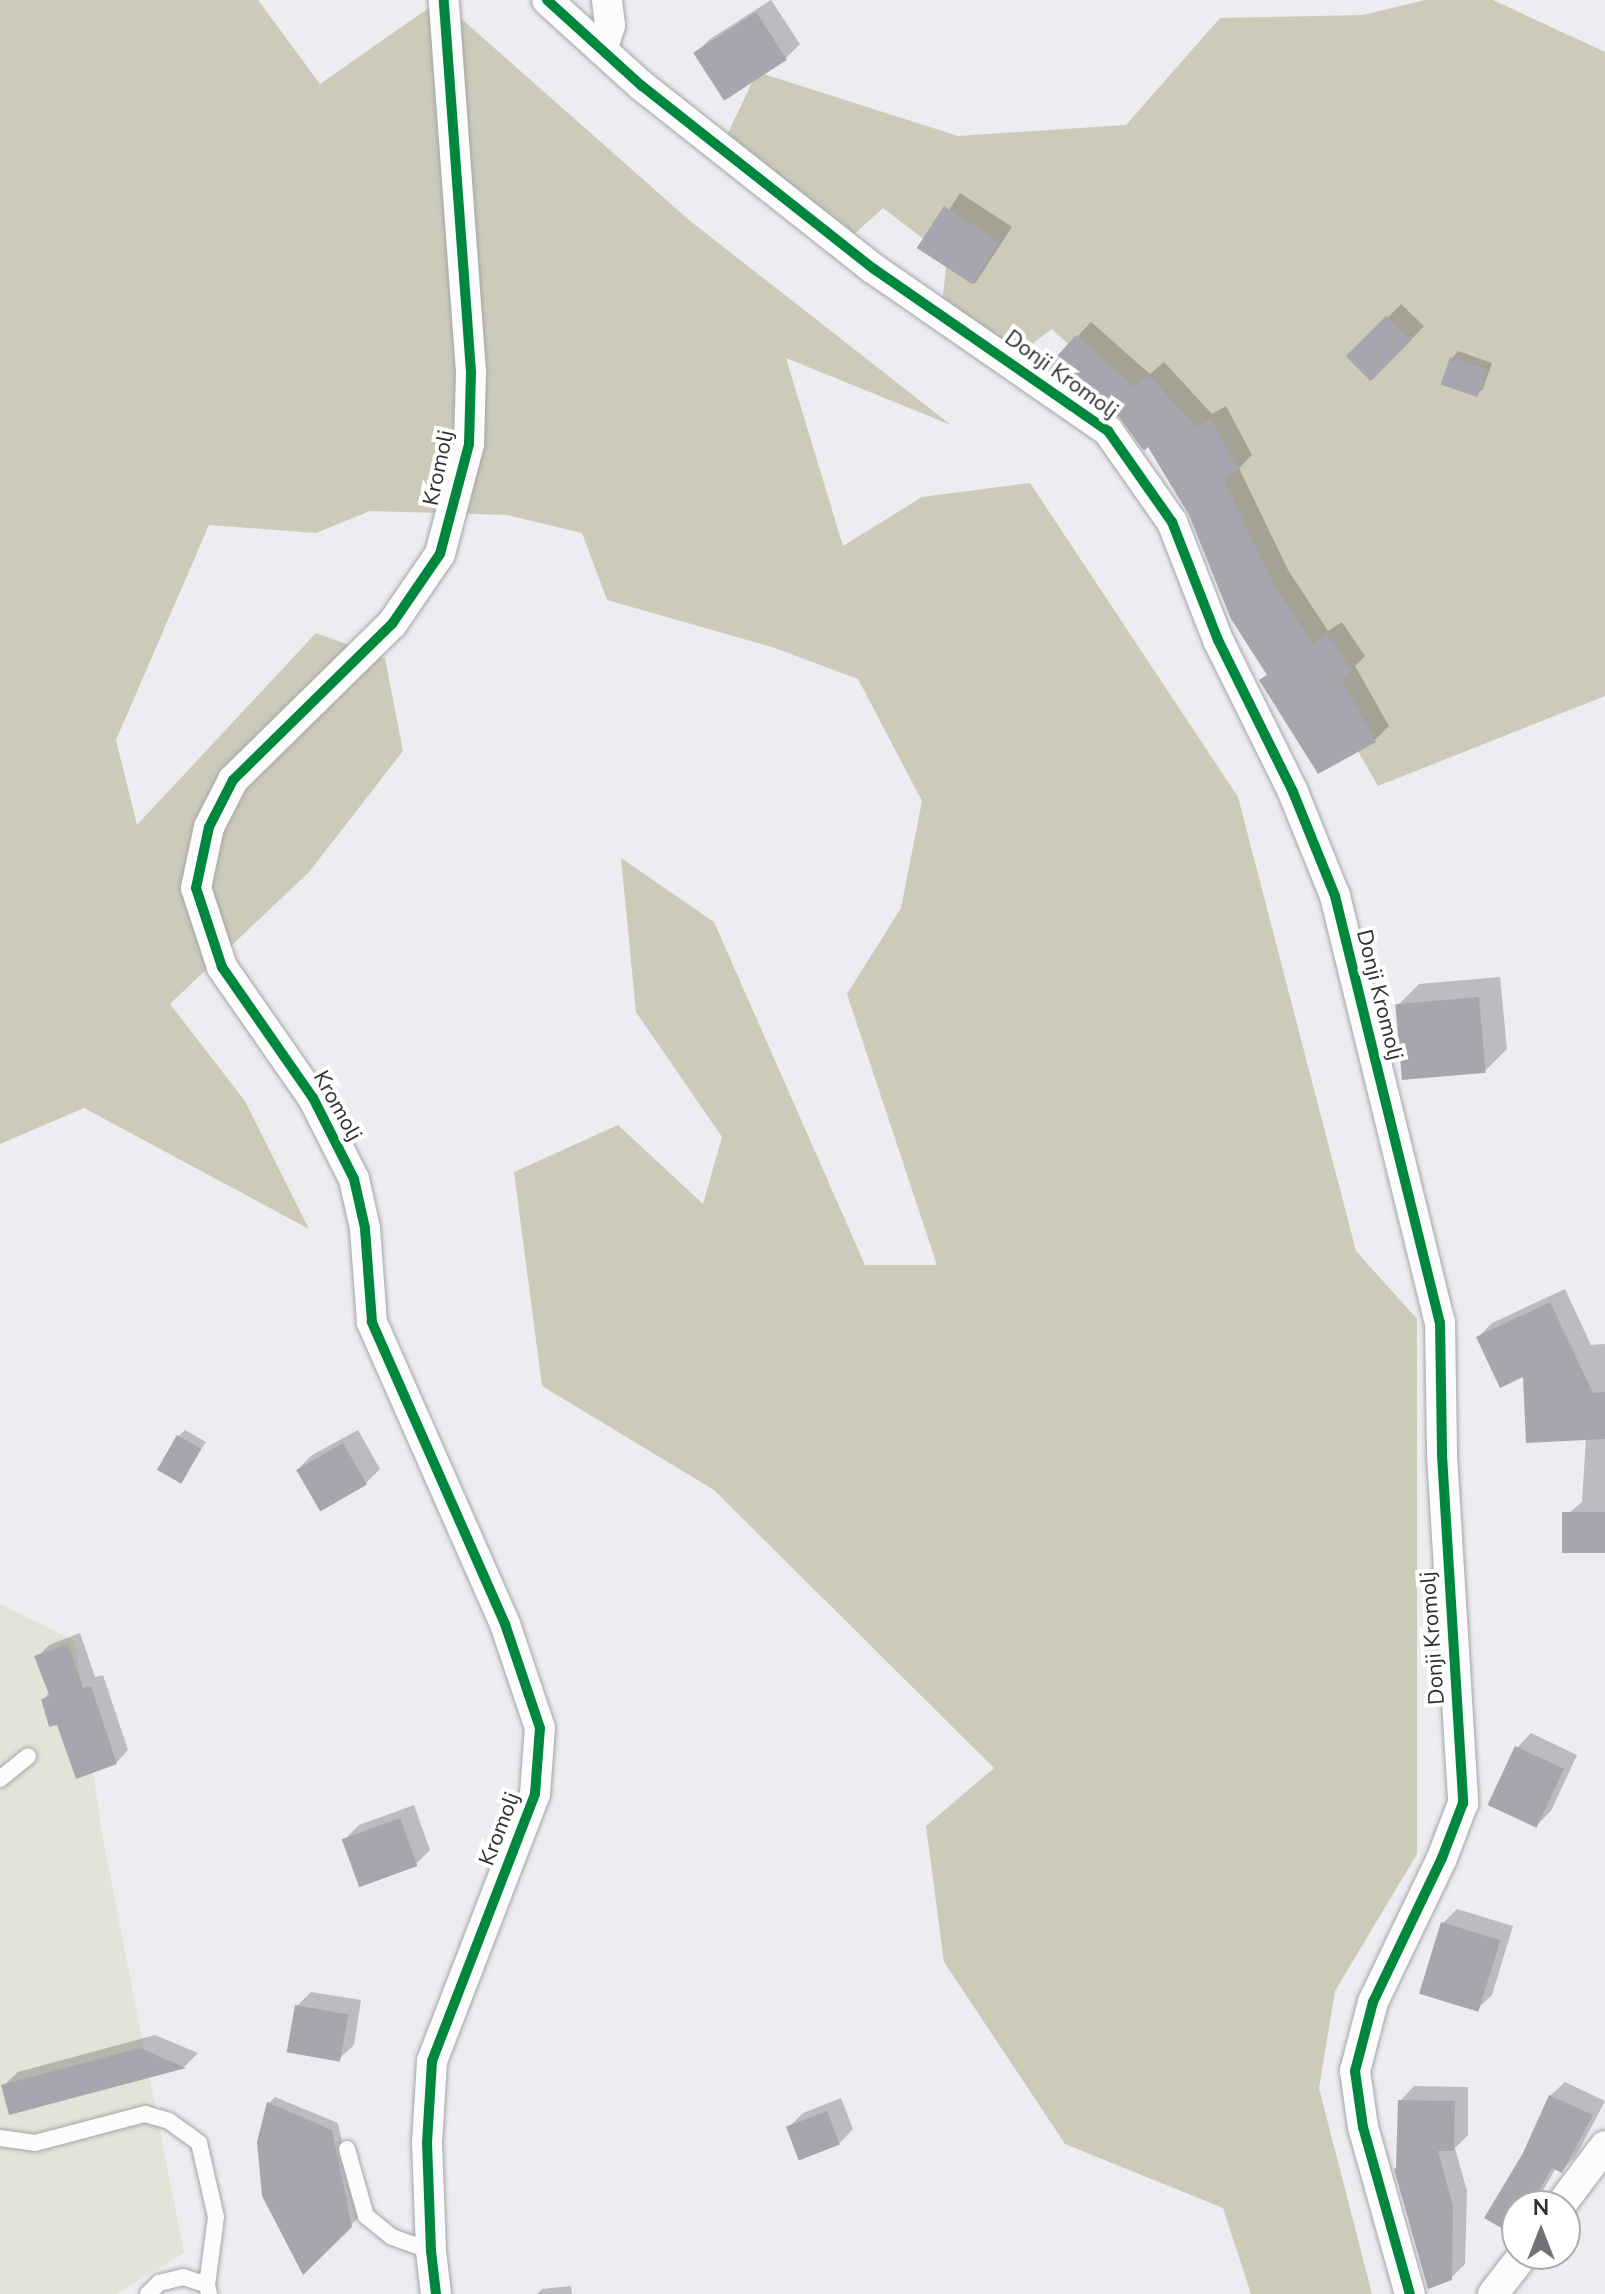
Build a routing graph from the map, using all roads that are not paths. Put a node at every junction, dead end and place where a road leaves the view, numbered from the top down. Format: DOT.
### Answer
graph roads {
  1 [pos="444,0"];
  2 [pos="547,0"];
  3 [pos="607,0"];
  4 [pos="602,50"];
  5 [pos="28,1756"];
  6 [pos="0,1779"];
  7 [pos="0,2138"];
  8 [pos="1605,2146"];
  9 [pos="347,2149"];
  10 [pos="1572,2190"];
  11 [pos="431,2251"];
  12 [pos="1512,2270"];
  13 [pos="208,2290"];
  14 [pos="148,2294"];
  15 [pos="436,2294"];
  16 [pos="1410,2294"];
  17 [pos="1493,2294"];
  1 -- 11 [label="street, Kromolj"];
  2 -- 4 [label="street, Donji Kromolj"];
  3 -- 4 [label="street"];
  4 -- 16 [label="street, Donji Kromolj"];
  5 -- 6 [label="lane"];
  7 -- 13 [label="lane"];
  8 -- 10 [label="street"];
  9 -- 11 [label="lane"];
  11 -- 15 [label="street, Kromolj"];
  12 -- 17 [label="street"];
  13 -- 14 [label="lane"];
}
